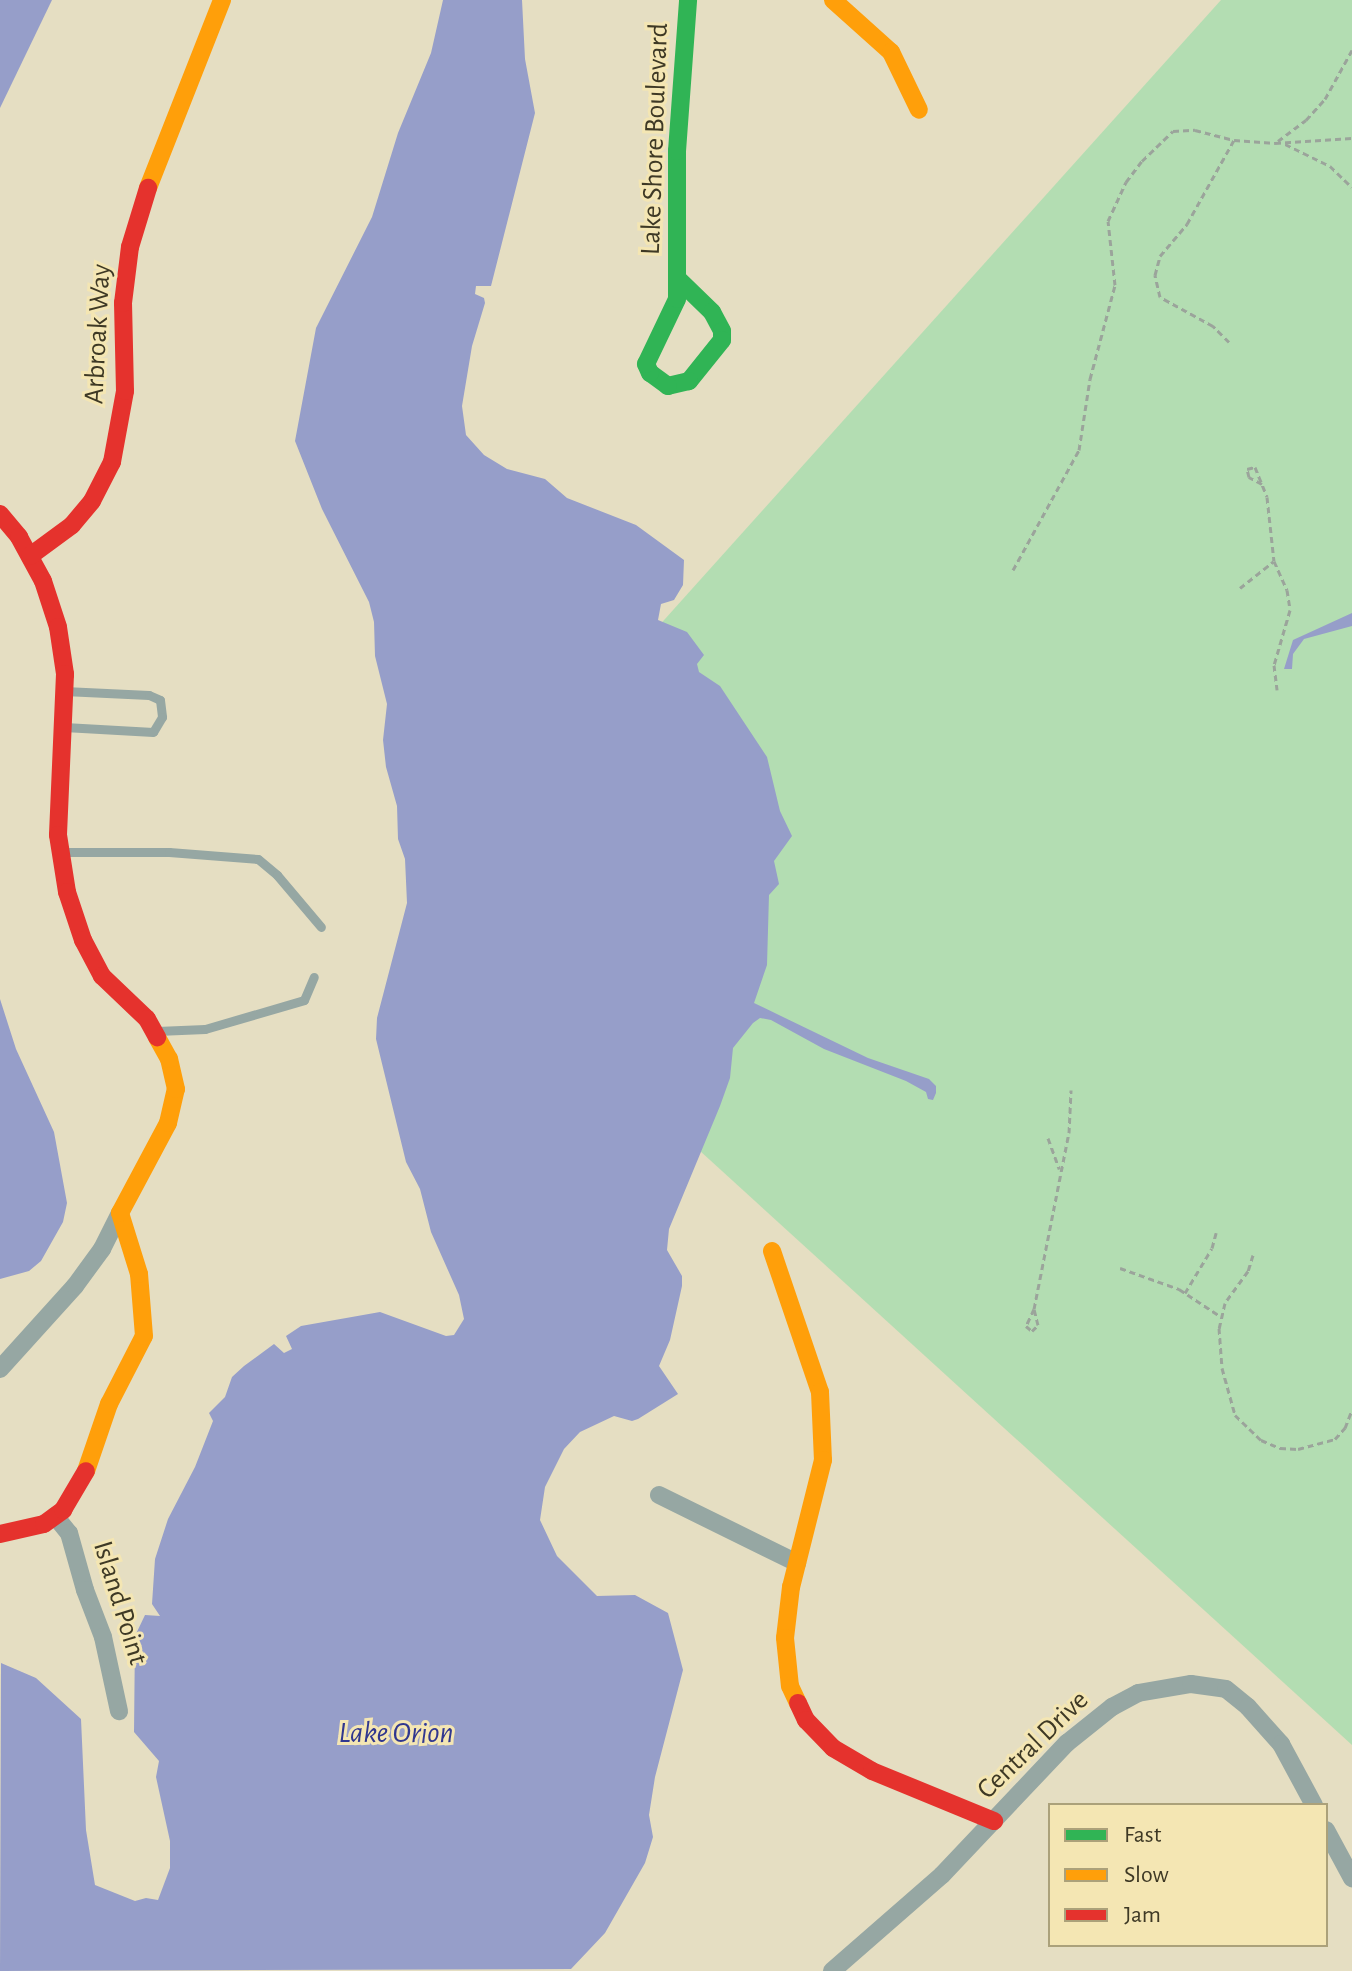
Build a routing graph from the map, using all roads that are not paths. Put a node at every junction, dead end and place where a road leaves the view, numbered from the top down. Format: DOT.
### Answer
graph roads {
  1 [pos="222,0"];
  2 [pos="688,0"];
  3 [pos="833,0"];
  4 [pos="919,110"];
  5 [pos="679,280"];
  6 [pos="0,514"];
  7 [pos="30,556"];
  8 [pos="63,691"];
  9 [pos="61,727"];
  10 [pos="61,853"];
  11 [pos="321,927"];
  12 [pos="314,977"];
  13 [pos="154,1031"];
  14 [pos="120,1213"];
  15 [pos="772,1251"];
  16 [pos="0,1369"];
  17 [pos="659,1495"];
  18 [pos="55,1516"];
  19 [pos="0,1534"];
  20 [pos="797,1563"];
  21 [pos="119,1711"];
  22 [pos="1313,1803"];
  23 [pos="994,1821"];
  24 [pos="1328,1834"];
  25 [pos="1352,1878"];
  26 [pos="832,1971"];
  1 -- 7 [label="street, Arbroak Way"];
  2 -- 5 [label="street, Lake Shore Boulevard"];
  3 -- 4 [label="street"];
  5 -- 5 [label="street, Lake Shore Boulevard"];
  6 -- 7 [label="street"];
  7 -- 8 [label="street"];
  8 -- 9 [label="street"];
  8 -- 9 [label="lane"];
  9 -- 10 [label="street"];
  10 -- 11 [label="lane"];
  10 -- 13 [label="street"];
  12 -- 13 [label="lane"];
  13 -- 14 [label="street"];
  14 -- 16 [label="street"];
  14 -- 18 [label="street"];
  15 -- 20 [label="street"];
  17 -- 20 [label="street"];
  18 -- 19 [label="street"];
  18 -- 21 [label="street, Island Point"];
  20 -- 23 [label="street"];
  22 -- 23 [label="street, Central Drive"];
  23 -- 26 [label="street, Central Drive"];
  24 -- 25 [label="street"];
}
